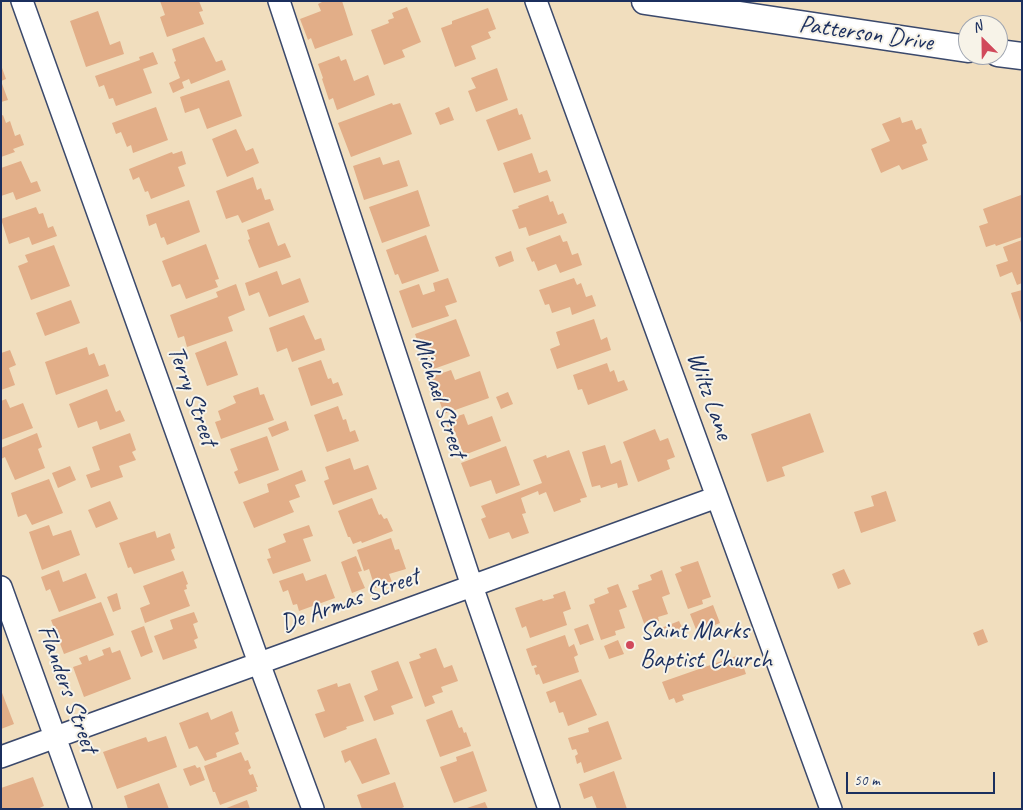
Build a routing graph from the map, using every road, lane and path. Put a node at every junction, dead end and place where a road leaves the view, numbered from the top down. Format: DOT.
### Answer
graph roads {
  1 [pos="22,1"];
  2 [pos="279,1"];
  3 [pos="536,1"];
  4 [pos="645,1"];
  5 [pos="958,47"];
  6 [pos="1008,54"];
  7 [pos="1022,56"];
  8 [pos="717,497"];
  9 [pos="472,586"];
  10 [pos="1,587"];
  11 [pos="259,663"];
  12 [pos="55,737"];
  13 [pos="1,757"];
  14 [pos="81,809"];
  15 [pos="313,809"];
  16 [pos="549,809"];
  17 [pos="831,809"];
  1 -- 11 [label="street, Terry Street"];
  2 -- 9 [label="street, Michael Street"];
  3 -- 8 [label="street, Wiltz Lane"];
  4 -- 5 [label="street, Patterson Drive"];
  6 -- 7 [label="street"];
  8 -- 9 [label="street, De Armas Street"];
  8 -- 17 [label="street, Wiltz Lane"];
  9 -- 11 [label="street, De Armas Street"];
  9 -- 16 [label="street, Michael Street"];
  10 -- 12 [label="street, Flanders Street"];
  11 -- 12 [label="street, De Armas Street"];
  11 -- 15 [label="street, Terry Street"];
  12 -- 13 [label="street, De Armas Street"];
  12 -- 14 [label="street, Flanders Street"];
}
